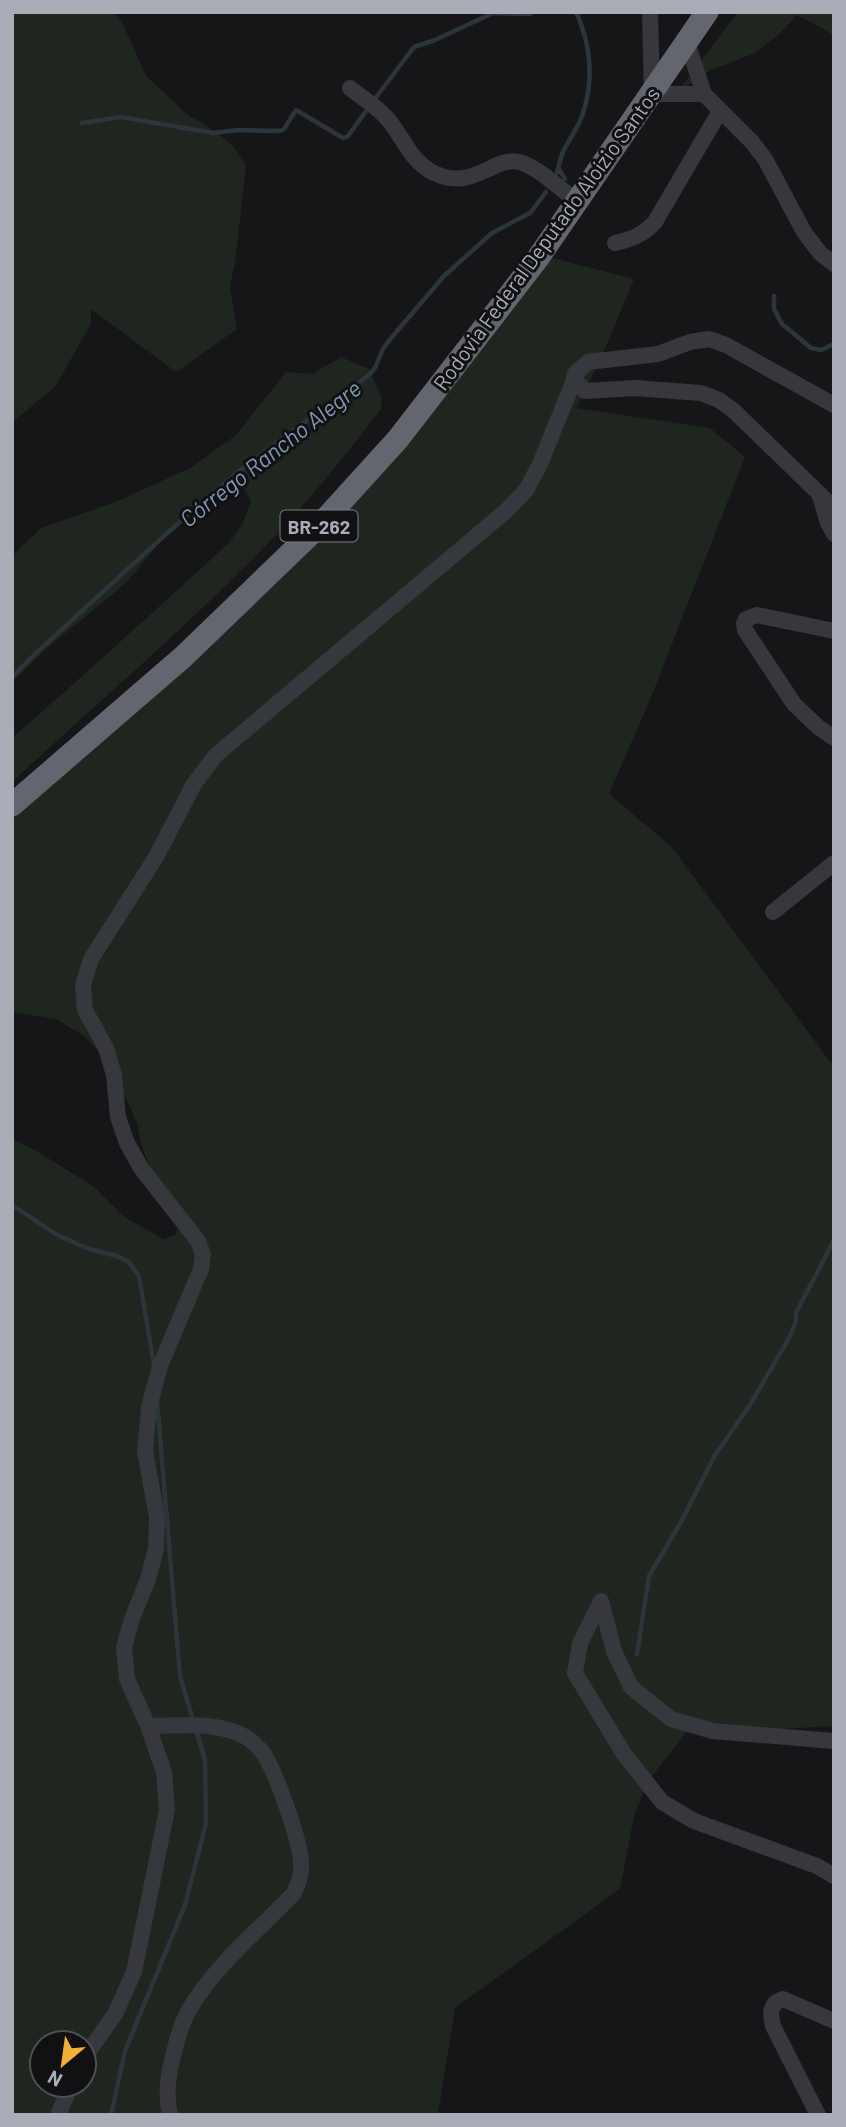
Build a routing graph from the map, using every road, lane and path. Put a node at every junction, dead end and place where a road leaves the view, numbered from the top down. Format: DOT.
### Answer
graph roads {
  1 [pos="650,12"];
  2 [pos="708,12"];
  3 [pos="687,43"];
  4 [pos="350,88"];
  5 [pos="652,94"];
  6 [pos="704,94"];
  7 [pos="720,111"];
  8 [pos="577,201"];
  9 [pos="615,243"];
  10 [pos="834,264"];
  11 [pos="574,380"];
  12 [pos="834,405"];
  13 [pos="818,490"];
  14 [pos="834,508"];
  15 [pos="834,534"];
  16 [pos="834,631"];
  17 [pos="834,738"];
  18 [pos="12,805"];
  19 [pos="834,863"];
  20 [pos="773,912"];
  21 [pos="148,1726"];
  22 [pos="834,1741"];
  23 [pos="834,1876"];
  24 [pos="834,2021"];
  25 [pos="98,2039"];
  26 [pos="170,2115"];
  27 [pos="818,2115"];
  1 -- 5 [label="street"];
  2 -- 3 [label="highway, Rodovia Federal Deputado Aloízio Santos / BR-262"];
  3 -- 5 [label="highway, Rodovia Federal Deputado Aloízio Santos / BR-262"];
  3 -- 6 [label="street"];
  4 -- 8 [label="street"];
  5 -- 6 [label="street"];
  5 -- 8 [label="highway, Rodovia Federal Deputado Aloízio Santos / BR-262"];
  6 -- 7 [label="street"];
  7 -- 9 [label="street"];
  7 -- 10 [label="street"];
  8 -- 18 [label="highway, Rodovia Federal Deputado Aloízio Santos / BR-262"];
  11 -- 12 [label="street"];
  11 -- 13 [label="street"];
  11 -- 21 [label="street"];
  13 -- 14 [label="street"];
  13 -- 15 [label="street"];
  16 -- 17 [label="street"];
  19 -- 20 [label="street"];
  21 -- 25 [label="street"];
  21 -- 26 [label="street"];
  22 -- 23 [label="street"];
  24 -- 27 [label="street"];
}
